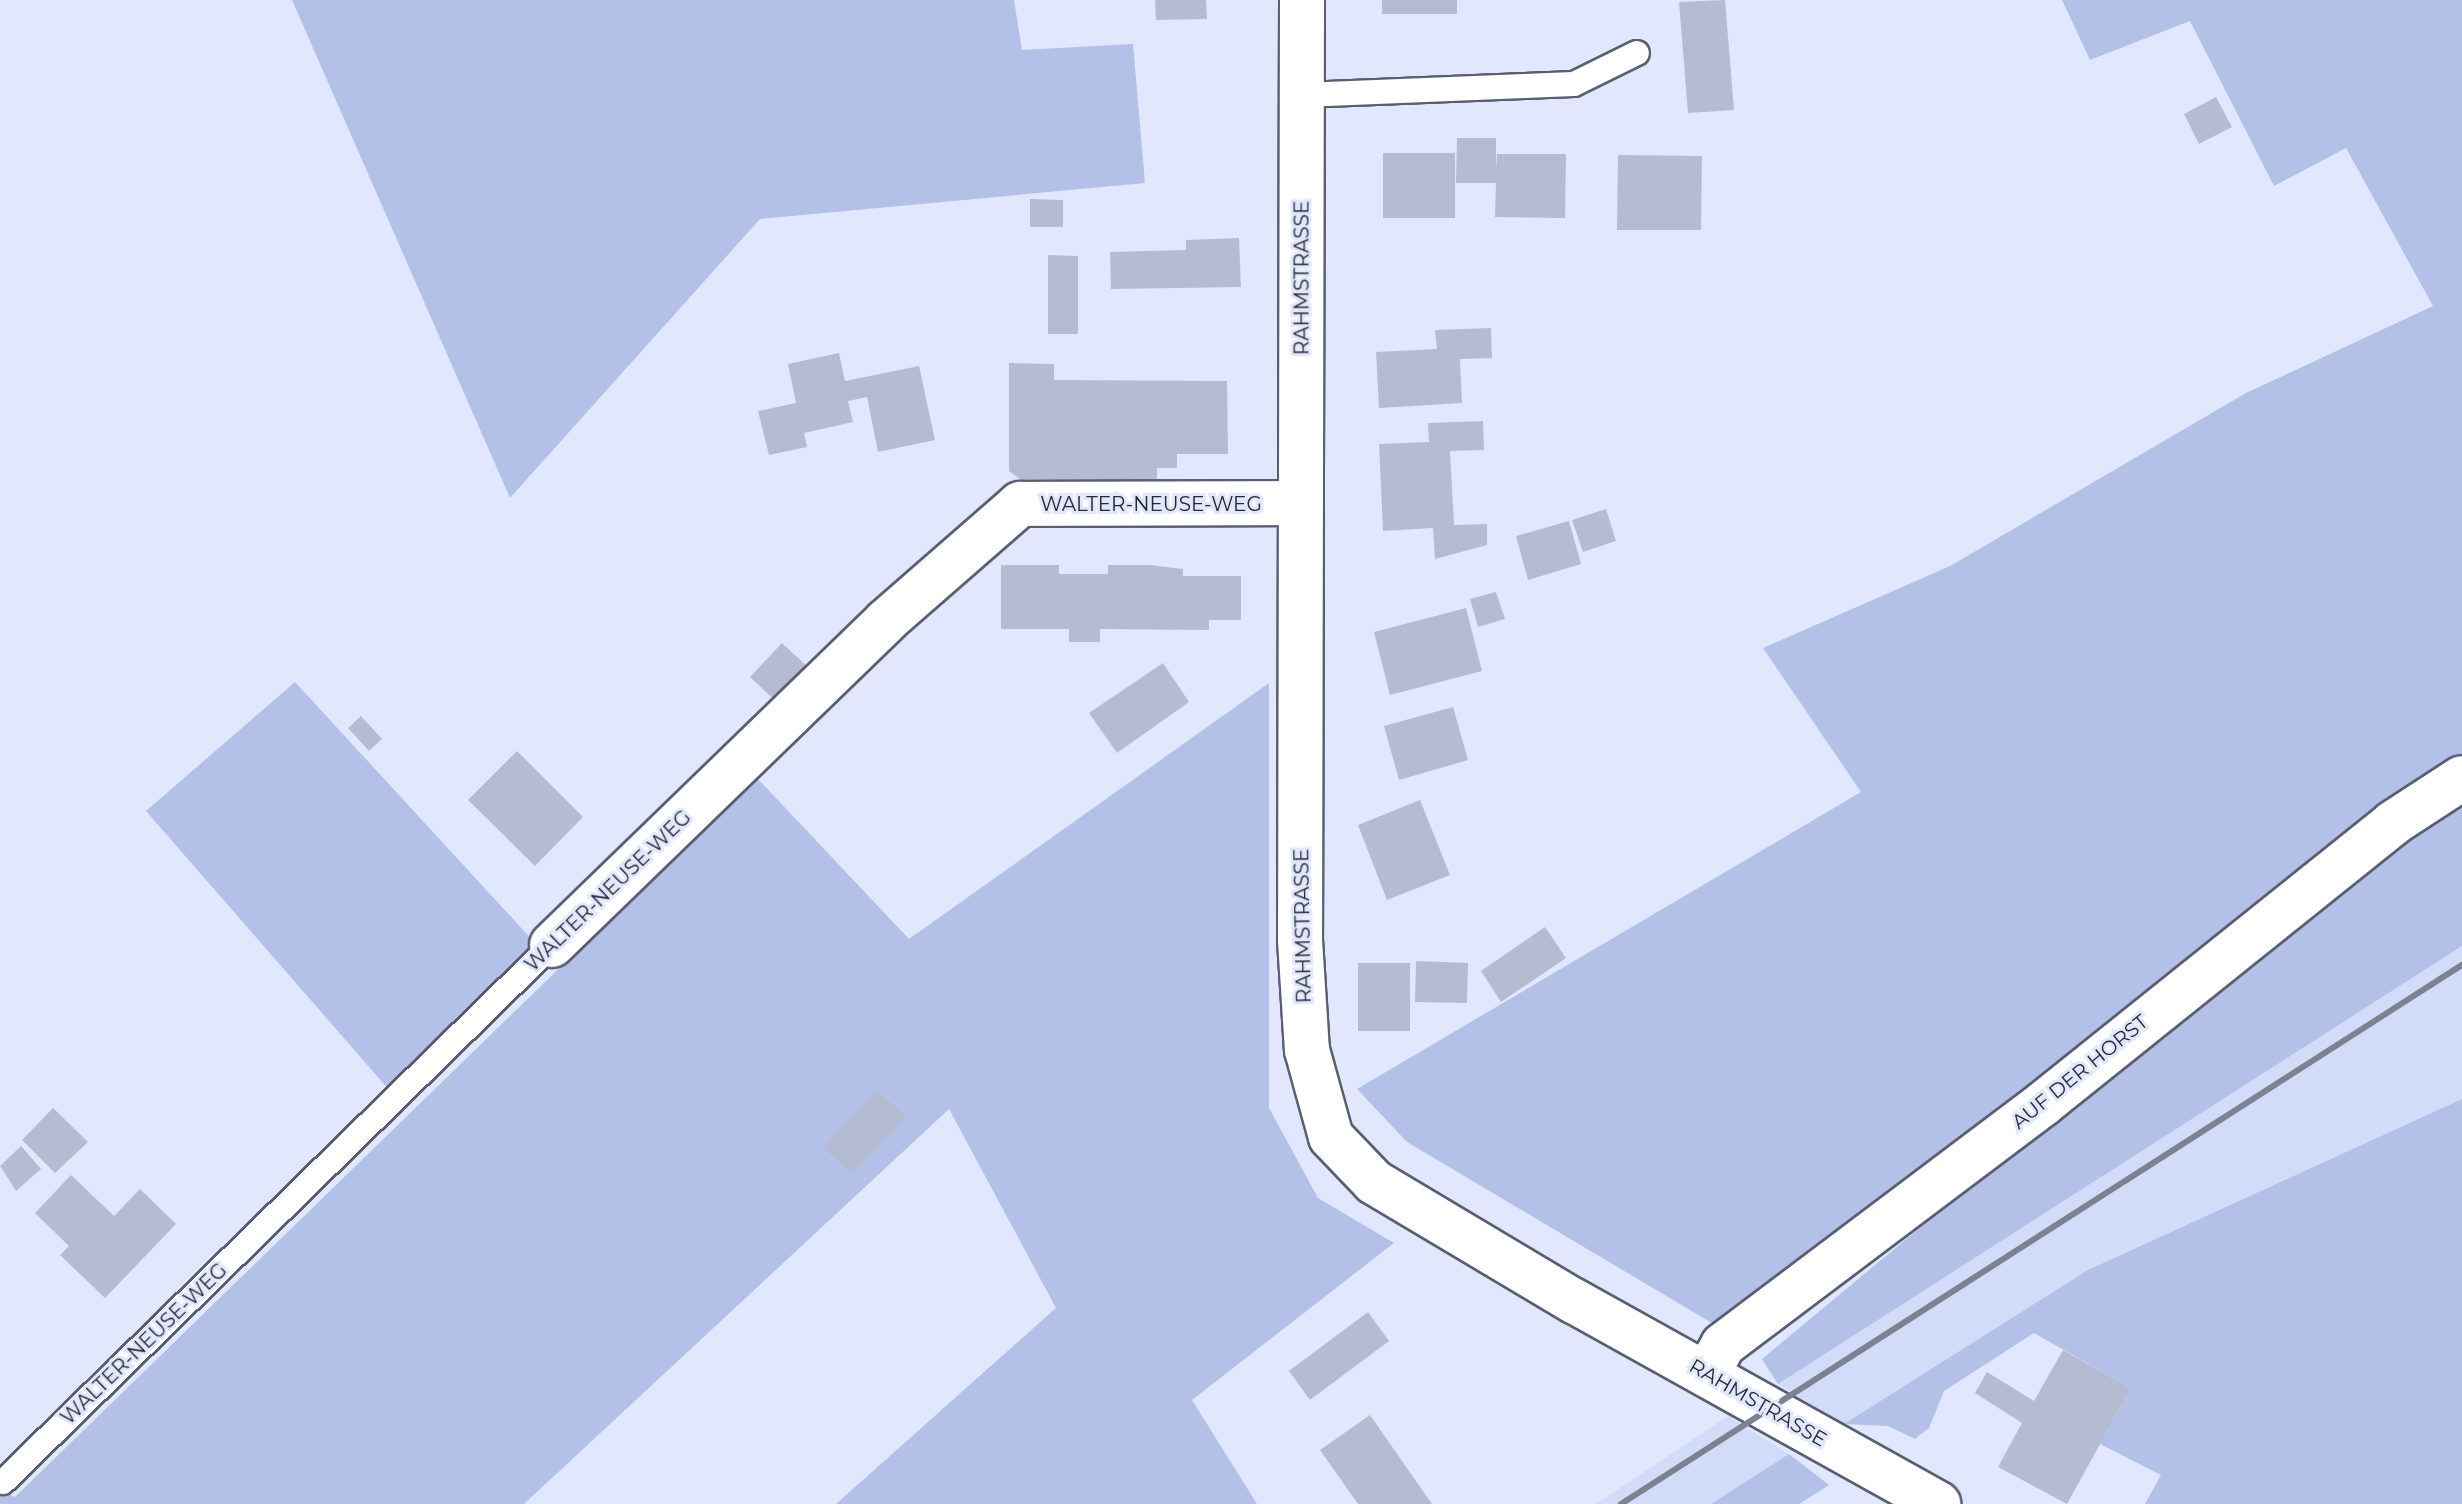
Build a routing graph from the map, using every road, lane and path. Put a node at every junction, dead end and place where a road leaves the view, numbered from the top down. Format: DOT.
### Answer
graph roads {
  1 [pos="1302,0"];
  2 [pos="1637,53"];
  3 [pos="1302,95"];
  4 [pos="1301,503"];
  5 [pos="2462,778"];
  6 [pos="552,945"];
  7 [pos="1707,1374"];
  8 [pos="3,1482"];
  9 [pos="1938,1504"];
  1 -- 3 [label="street, RAHMSTRASSE"];
  2 -- 3 [label="lane"];
  3 -- 4 [label="street, RAHMSTRASSE"];
  4 -- 6 [label="street, WALTER-NEUSE-WEG"];
  4 -- 7 [label="street, RAHMSTRASSE"];
  5 -- 7 [label="street, AUF DER HORST"];
  6 -- 8 [label="lane, WALTER-NEUSE-WEG"];
  7 -- 9 [label="street, RAHMSTRASSE"];
}
